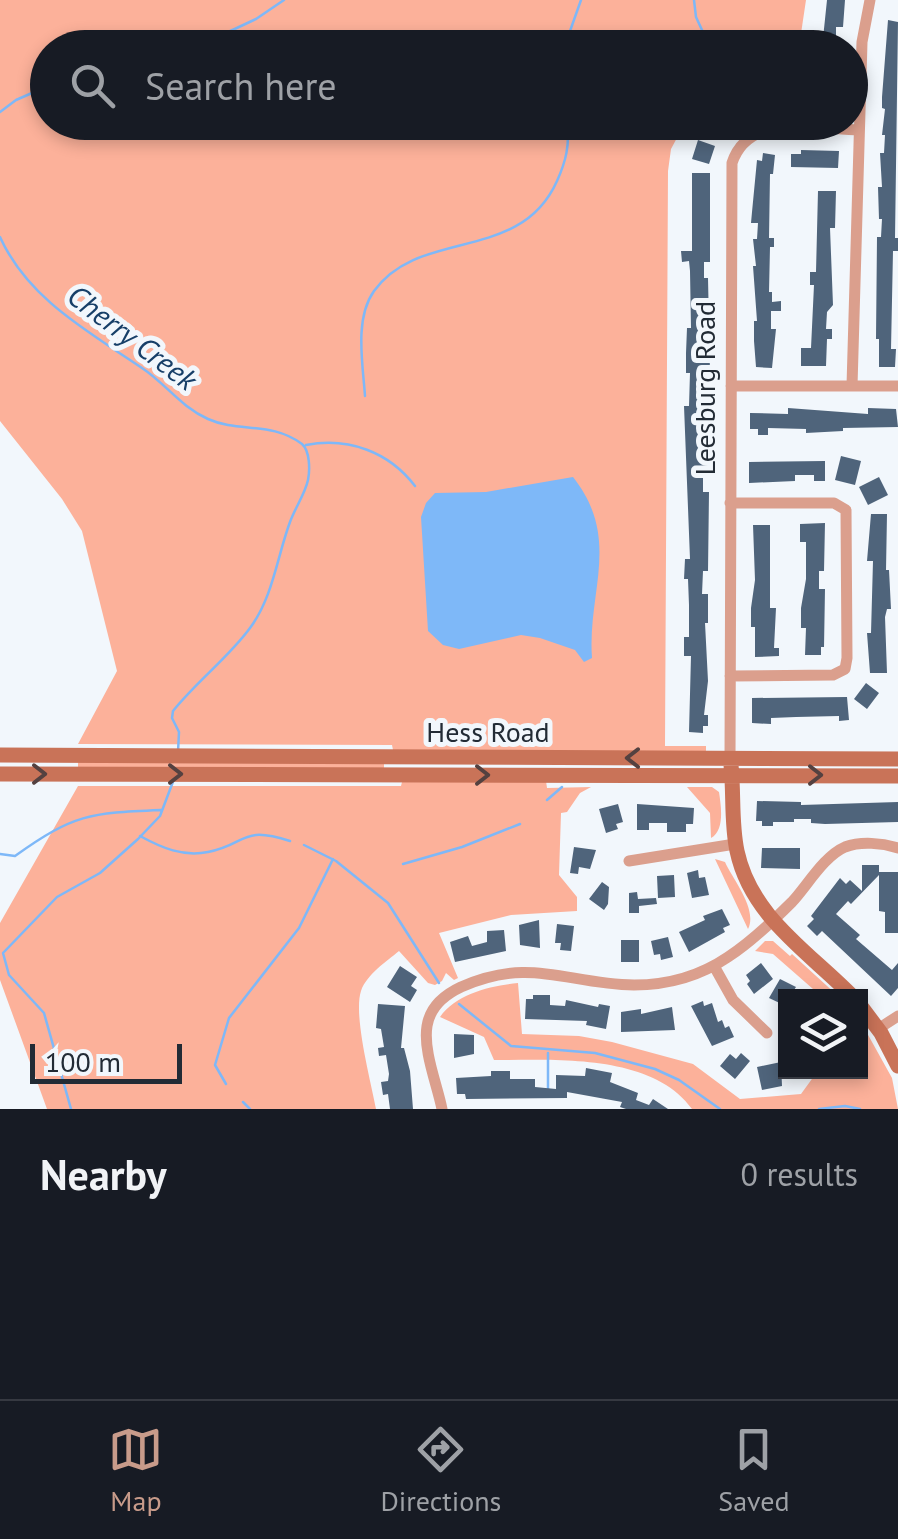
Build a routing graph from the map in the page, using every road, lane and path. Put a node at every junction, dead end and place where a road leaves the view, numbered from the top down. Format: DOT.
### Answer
graph roads {
  1 [pos="870,0"];
  2 [pos="863,30"];
  3 [pos="746,140"];
  4 [pos="860,140"];
  5 [pos="730,386"];
  6 [pos="852,386"];
  7 [pos="898,386"];
  8 [pos="730,503"];
  9 [pos="730,676"];
  10 [pos="0,755"];
  11 [pos="898,759"];
  12 [pos="731,767"];
  13 [pos="0,774"];
  14 [pos="898,776"];
  15 [pos="736,844"];
  16 [pos="898,848"];
  17 [pos="629,860"];
  18 [pos="772,920"];
  19 [pos="714,966"];
  20 [pos="845,989"];
  21 [pos="868,1016"];
  22 [pos="898,1016"];
  23 [pos="878,1029"];
  24 [pos="767,1033"];
  25 [pos="898,1066"];
  26 [pos="442,1109"];
  1 -- 2 [label="street"];
  3 -- 5 [label="street, Leesburg Road"];
  4 -- 6 [label="street"];
  5 -- 6 [label="street"];
  5 -- 8 [label="street, Leesburg Road"];
  6 -- 7 [label="street"];
  8 -- 9 [label="street, Leesburg Road"];
  8 -- 9 [label="street"];
  9 -- 12 [label="street, Leesburg Road"];
  12 -- 10 [label="main road, Hess Road, one-way"];
  11 -- 12 [label="main road, Hess Road"];
  13 -- 12 [label="main road, Hess Road, one-way"];
  12 -- 14 [label="main road, Hess Road, one-way"];
  12 -- 15 [label="main road"];
  15 -- 17 [label="street"];
  15 -- 18 [label="main road"];
  16 -- 18 [label="street"];
  18 -- 19 [label="street"];
  18 -- 20 [label="main road"];
  19 -- 24 [label="street"];
  19 -- 26 [label="street"];
  21 -- 23 [label="main road"];
  22 -- 23 [label="street"];
  23 -- 25 [label="main road"];
}
